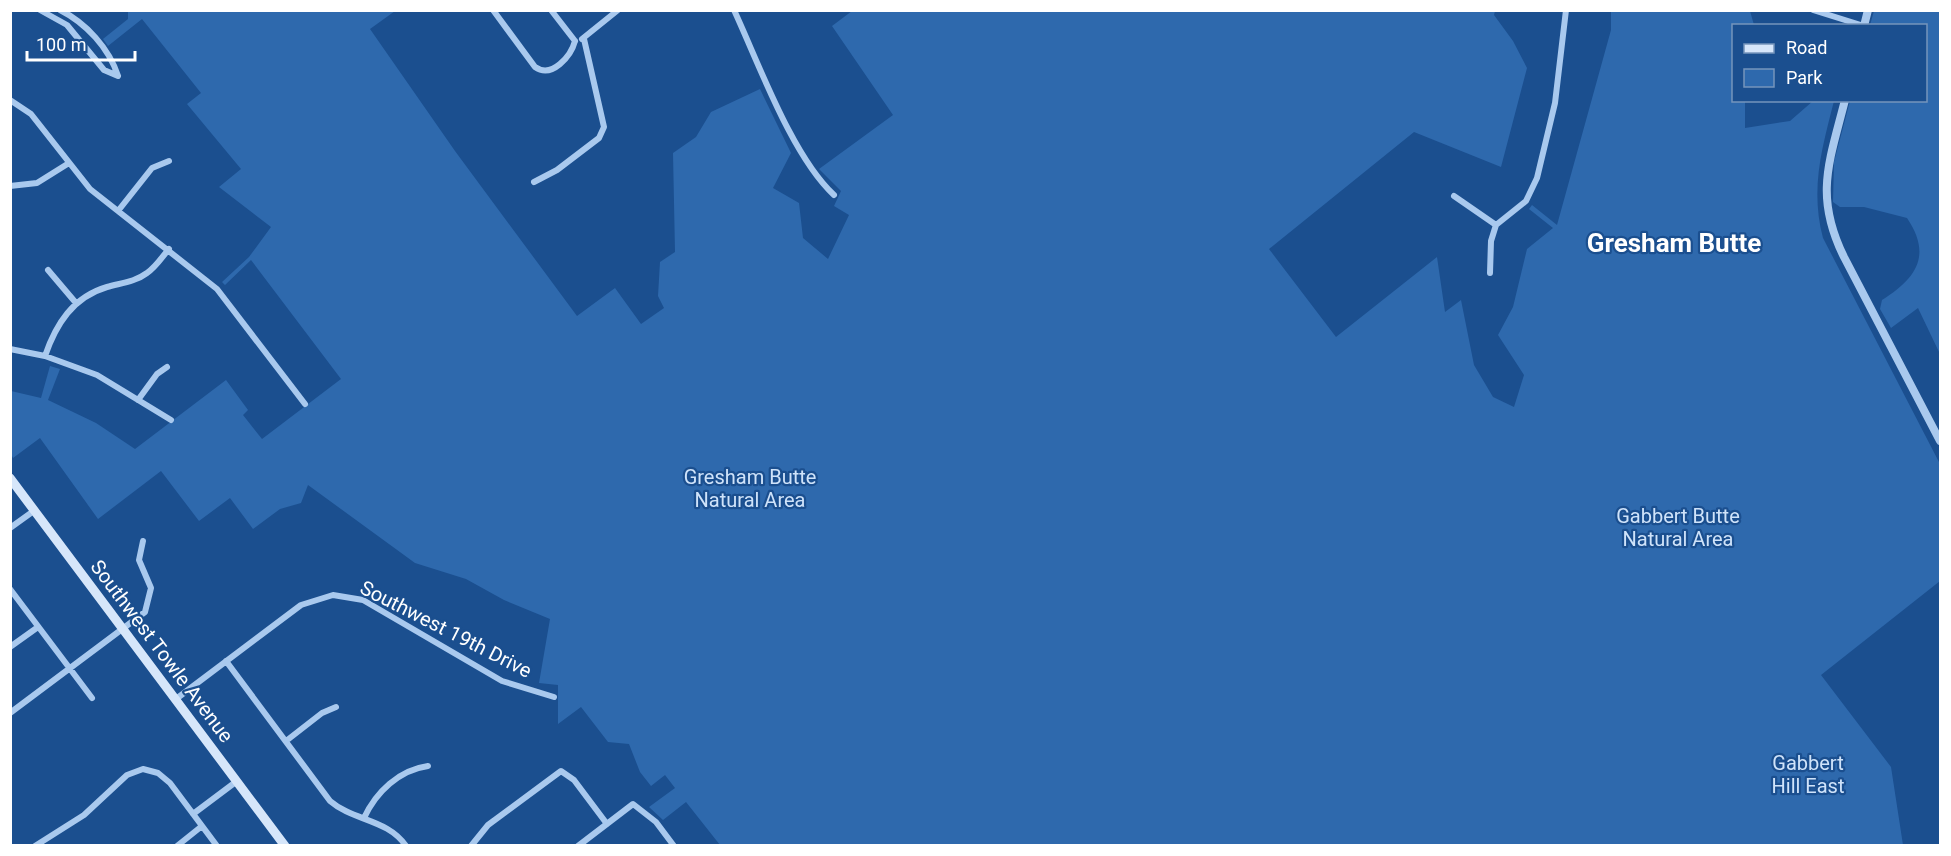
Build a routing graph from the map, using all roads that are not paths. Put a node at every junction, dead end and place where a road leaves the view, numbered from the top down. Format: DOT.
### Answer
graph roads {
  1 [pos="40,10"];
  2 [pos="60,10"];
  3 [pos="492,10"];
  4 [pos="550,10"];
  5 [pos="618,10"];
  6 [pos="734,10"];
  7 [pos="1566,10"];
  8 [pos="1813,10"];
  9 [pos="1858,24"];
  10 [pos="584,39"];
  11 [pos="576,41"];
  12 [pos="10,100"];
  13 [pos="1845,102"];
  14 [pos="169,160"];
  15 [pos="69,164"];
  16 [pos="534,183"];
  17 [pos="10,186"];
  18 [pos="834,195"];
  19 [pos="1454,196"];
  20 [pos="118,211"];
  21 [pos="1496,225"];
  22 [pos="169,249"];
  23 [pos="48,270"];
  24 [pos="1490,273"];
  25 [pos="76,303"];
  26 [pos="10,349"];
  27 [pos="45,356"];
  28 [pos="167,367"];
  29 [pos="138,400"];
  30 [pos="305,404"];
  31 [pos="171,420"];
  32 [pos="1940,437"];
  33 [pos="10,478"];
  34 [pos="35,510"];
  35 [pos="10,528"];
  36 [pos="143,541"];
  37 [pos="10,589"];
  38 [pos="38,627"];
  39 [pos="124,630"];
  40 [pos="10,647"];
  41 [pos="226,661"];
  42 [pos="70,670"];
  43 [pos="554,697"];
  44 [pos="92,698"];
  45 [pos="176,699"];
  46 [pos="336,707"];
  47 [pos="10,713"];
  48 [pos="286,741"];
  49 [pos="429,766"];
  50 [pos="237,781"];
  51 [pos="193,814"];
  52 [pos="364,819"];
  53 [pos="607,824"];
  54 [pos="202,826"];
  55 [pos="35,846"];
  56 [pos="177,846"];
  57 [pos="217,846"];
  58 [pos="285,846"];
  59 [pos="406,846"];
  60 [pos="471,846"];
  61 [pos="578,846"];
  62 [pos="674,846"];
  1 -- 2 [label="street"];
  3 -- 11 [label="street"];
  4 -- 11 [label="street"];
  5 -- 10 [label="street"];
  6 -- 18 [label="street"];
  7 -- 21 [label="street"];
  8 -- 9 [label="street"];
  10 -- 11 [label="street"];
  10 -- 16 [label="street"];
  12 -- 15 [label="street"];
  13 -- 32 [label="street"];
  14 -- 20 [label="street"];
  15 -- 17 [label="street"];
  15 -- 20 [label="street"];
  19 -- 21 [label="street"];
  20 -- 22 [label="street"];
  21 -- 24 [label="street"];
  22 -- 25 [label="street"];
  22 -- 30 [label="street"];
  23 -- 25 [label="street"];
  25 -- 27 [label="street"];
  26 -- 27 [label="street"];
  27 -- 29 [label="street"];
  28 -- 29 [label="street"];
  29 -- 31 [label="street"];
  33 -- 34 [label="main road, Southwest Towle Avenue"];
  34 -- 35 [label="street"];
  34 -- 39 [label="main road, Southwest Towle Avenue"];
  36 -- 39 [label="street"];
  37 -- 38 [label="street"];
  38 -- 40 [label="street"];
  38 -- 42 [label="street"];
  39 -- 42 [label="street"];
  39 -- 45 [label="main road, Southwest Towle Avenue"];
  41 -- 43 [label="street, Southwest 19th Drive"];
  41 -- 45 [label="street, Southwest 19th Drive"];
  41 -- 48 [label="street"];
  42 -- 44 [label="street"];
  42 -- 47 [label="street"];
  45 -- 50 [label="main road, Southwest Towle Avenue"];
  46 -- 48 [label="street"];
  48 -- 52 [label="street"];
  49 -- 52 [label="street"];
  50 -- 51 [label="street"];
  50 -- 58 [label="main road, Southwest Towle Avenue"];
  51 -- 54 [label="street"];
  51 -- 55 [label="street"];
  52 -- 59 [label="street"];
  53 -- 60 [label="street"];
  53 -- 61 [label="street"];
  53 -- 62 [label="street"];
  54 -- 56 [label="street"];
  54 -- 57 [label="street"];
}
